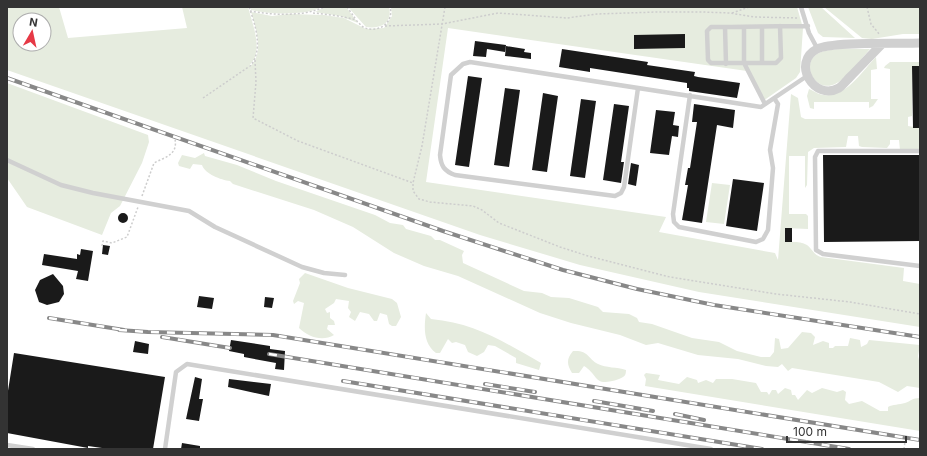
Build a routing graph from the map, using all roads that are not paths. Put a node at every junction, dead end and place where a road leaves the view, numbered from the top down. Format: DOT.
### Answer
graph roads {
  1 [pos="801,7"];
  2 [pos="780,26"];
  3 [pos="808,26"];
  4 [pos="725,27"];
  5 [pos="744,27"];
  6 [pos="762,27"];
  7 [pos="920,43"];
  8 [pos="882,44"];
  9 [pos="817,48"];
  10 [pos="744,63"];
  11 [pos="762,63"];
  12 [pos="726,64"];
  13 [pos="807,76"];
  14 [pos="638,88"];
  15 [pos="690,95"];
  16 [pos="774,98"];
  17 [pos="765,104"];
  18 [pos="920,151"];
  19 [pos="7,160"];
  20 [pos="920,266"];
  21 [pos="345,275"];
  22 [pos="7,445"];
  23 [pos="33,449"];
  24 [pos="165,449"];
  25 [pos="711,449"];
  1 -- 3 [label="lane"];
  2 -- 3 [label="lane"];
  2 -- 6 [label="lane"];
  2 -- 11 [label="lane"];
  3 -- 9 [label="lane"];
  4 -- 5 [label="lane"];
  4 -- 12 [label="lane"];
  4 -- 12 [label="lane"];
  5 -- 6 [label="lane"];
  5 -- 10 [label="lane"];
  6 -- 11 [label="lane"];
  7 -- 8 [label="street"];
  8 -- 9 [label="street"];
  8 -- 13 [label="street"];
  9 -- 13 [label="street"];
  10 -- 11 [label="lane"];
  10 -- 12 [label="lane"];
  10 -- 17 [label="lane"];
  13 -- 16 [label="lane"];
  14 -- 14 [label="lane"];
  14 -- 15 [label="lane"];
  15 -- 16 [label="lane"];
  15 -- 17 [label="lane"];
  16 -- 17 [label="lane"];
  18 -- 20 [label="lane"];
  19 -- 21 [label="lane"];
  22 -- 23 [label="lane"];
  24 -- 25 [label="lane"];
}
